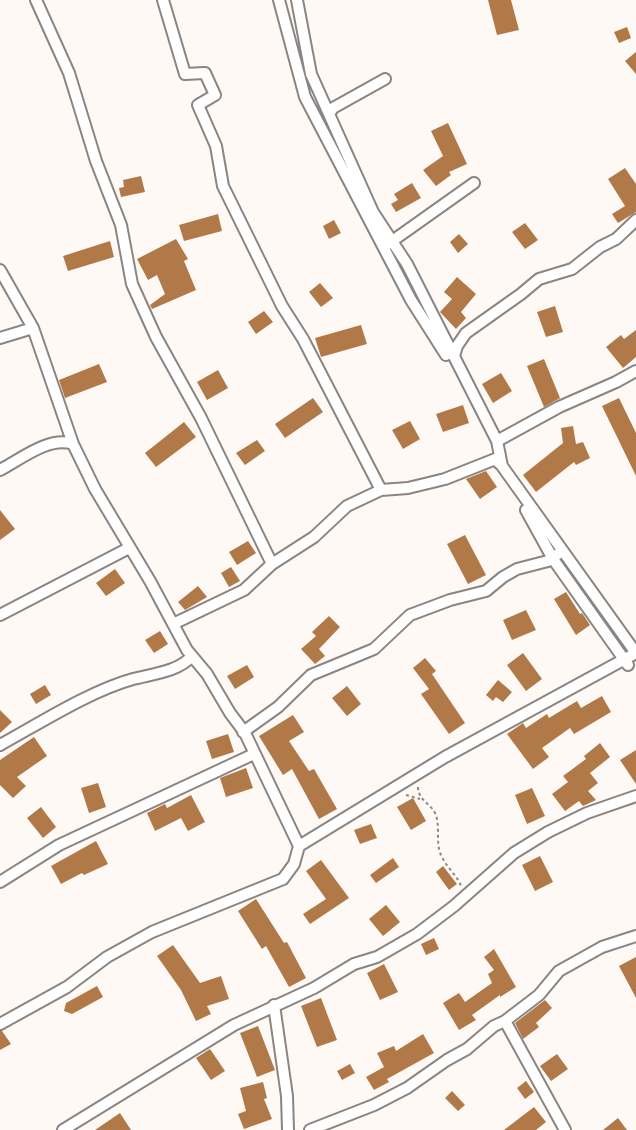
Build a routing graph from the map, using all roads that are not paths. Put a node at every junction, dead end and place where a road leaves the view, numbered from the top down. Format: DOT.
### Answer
graph roads {
  1 [pos="36,0"];
  2 [pos="163,0"];
  3 [pos="279,0"];
  4 [pos="297,0"];
  5 [pos="385,79"];
  6 [pos="329,114"];
  7 [pos="474,183"];
  8 [pos="636,220"];
  9 [pos="383,248"];
  10 [pos="0,270"];
  11 [pos="33,328"];
  12 [pos="0,338"];
  13 [pos="454,356"];
  14 [pos="636,372"];
  15 [pos="497,441"];
  16 [pos="73,444"];
  17 [pos="500,462"];
  18 [pos="0,470"];
  19 [pos="381,490"];
  20 [pos="129,548"];
  21 [pos="563,551"];
  22 [pos="272,564"];
  23 [pos="0,615"];
  24 [pos="174,624"];
  25 [pos="192,656"];
  26 [pos="628,665"];
  27 [pos="243,732"];
  28 [pos="0,745"];
  29 [pos="254,754"];
  30 [pos="636,796"];
  31 [pos="299,846"];
  32 [pos="0,882"];
  33 [pos="636,936"];
  34 [pos="274,1005"];
  35 [pos="505,1021"];
  36 [pos="0,1024"];
  37 [pos="63,1130"];
  38 [pos="288,1130"];
  39 [pos="310,1130"];
  40 [pos="565,1130"];
  1 -- 22 [label="street"];
  2 -- 19 [label="street"];
  3 -- 9 [label="street"];
  4 -- 6 [label="street"];
  5 -- 6 [label="street"];
  6 -- 13 [label="street"];
  7 -- 9 [label="street"];
  8 -- 13 [label="street"];
  9 -- 17 [label="street"];
  10 -- 11 [label="street"];
  11 -- 12 [label="street"];
  11 -- 16 [label="street"];
  13 -- 15 [label="street"];
  14 -- 15 [label="street"];
  15 -- 17 [label="street"];
  16 -- 18 [label="street"];
  16 -- 20 [label="street"];
  17 -- 19 [label="street"];
  17 -- 21 [label="street"];
  17 -- 26 [label="street"];
  19 -- 22 [label="street"];
  20 -- 23 [label="street"];
  20 -- 24 [label="street"];
  21 -- 27 [label="street"];
  21 -- 31 [label="street"];
  22 -- 24 [label="street"];
  24 -- 25 [label="street"];
  25 -- 27 [label="street"];
  25 -- 28 [label="street"];
  27 -- 29 [label="street"];
  29 -- 31 [label="street"];
  29 -- 32 [label="street"];
  30 -- 34 [label="street"];
  31 -- 36 [label="street"];
  33 -- 35 [label="street"];
  34 -- 37 [label="street"];
  34 -- 38 [label="street"];
  35 -- 39 [label="street"];
  35 -- 40 [label="street"];
}
